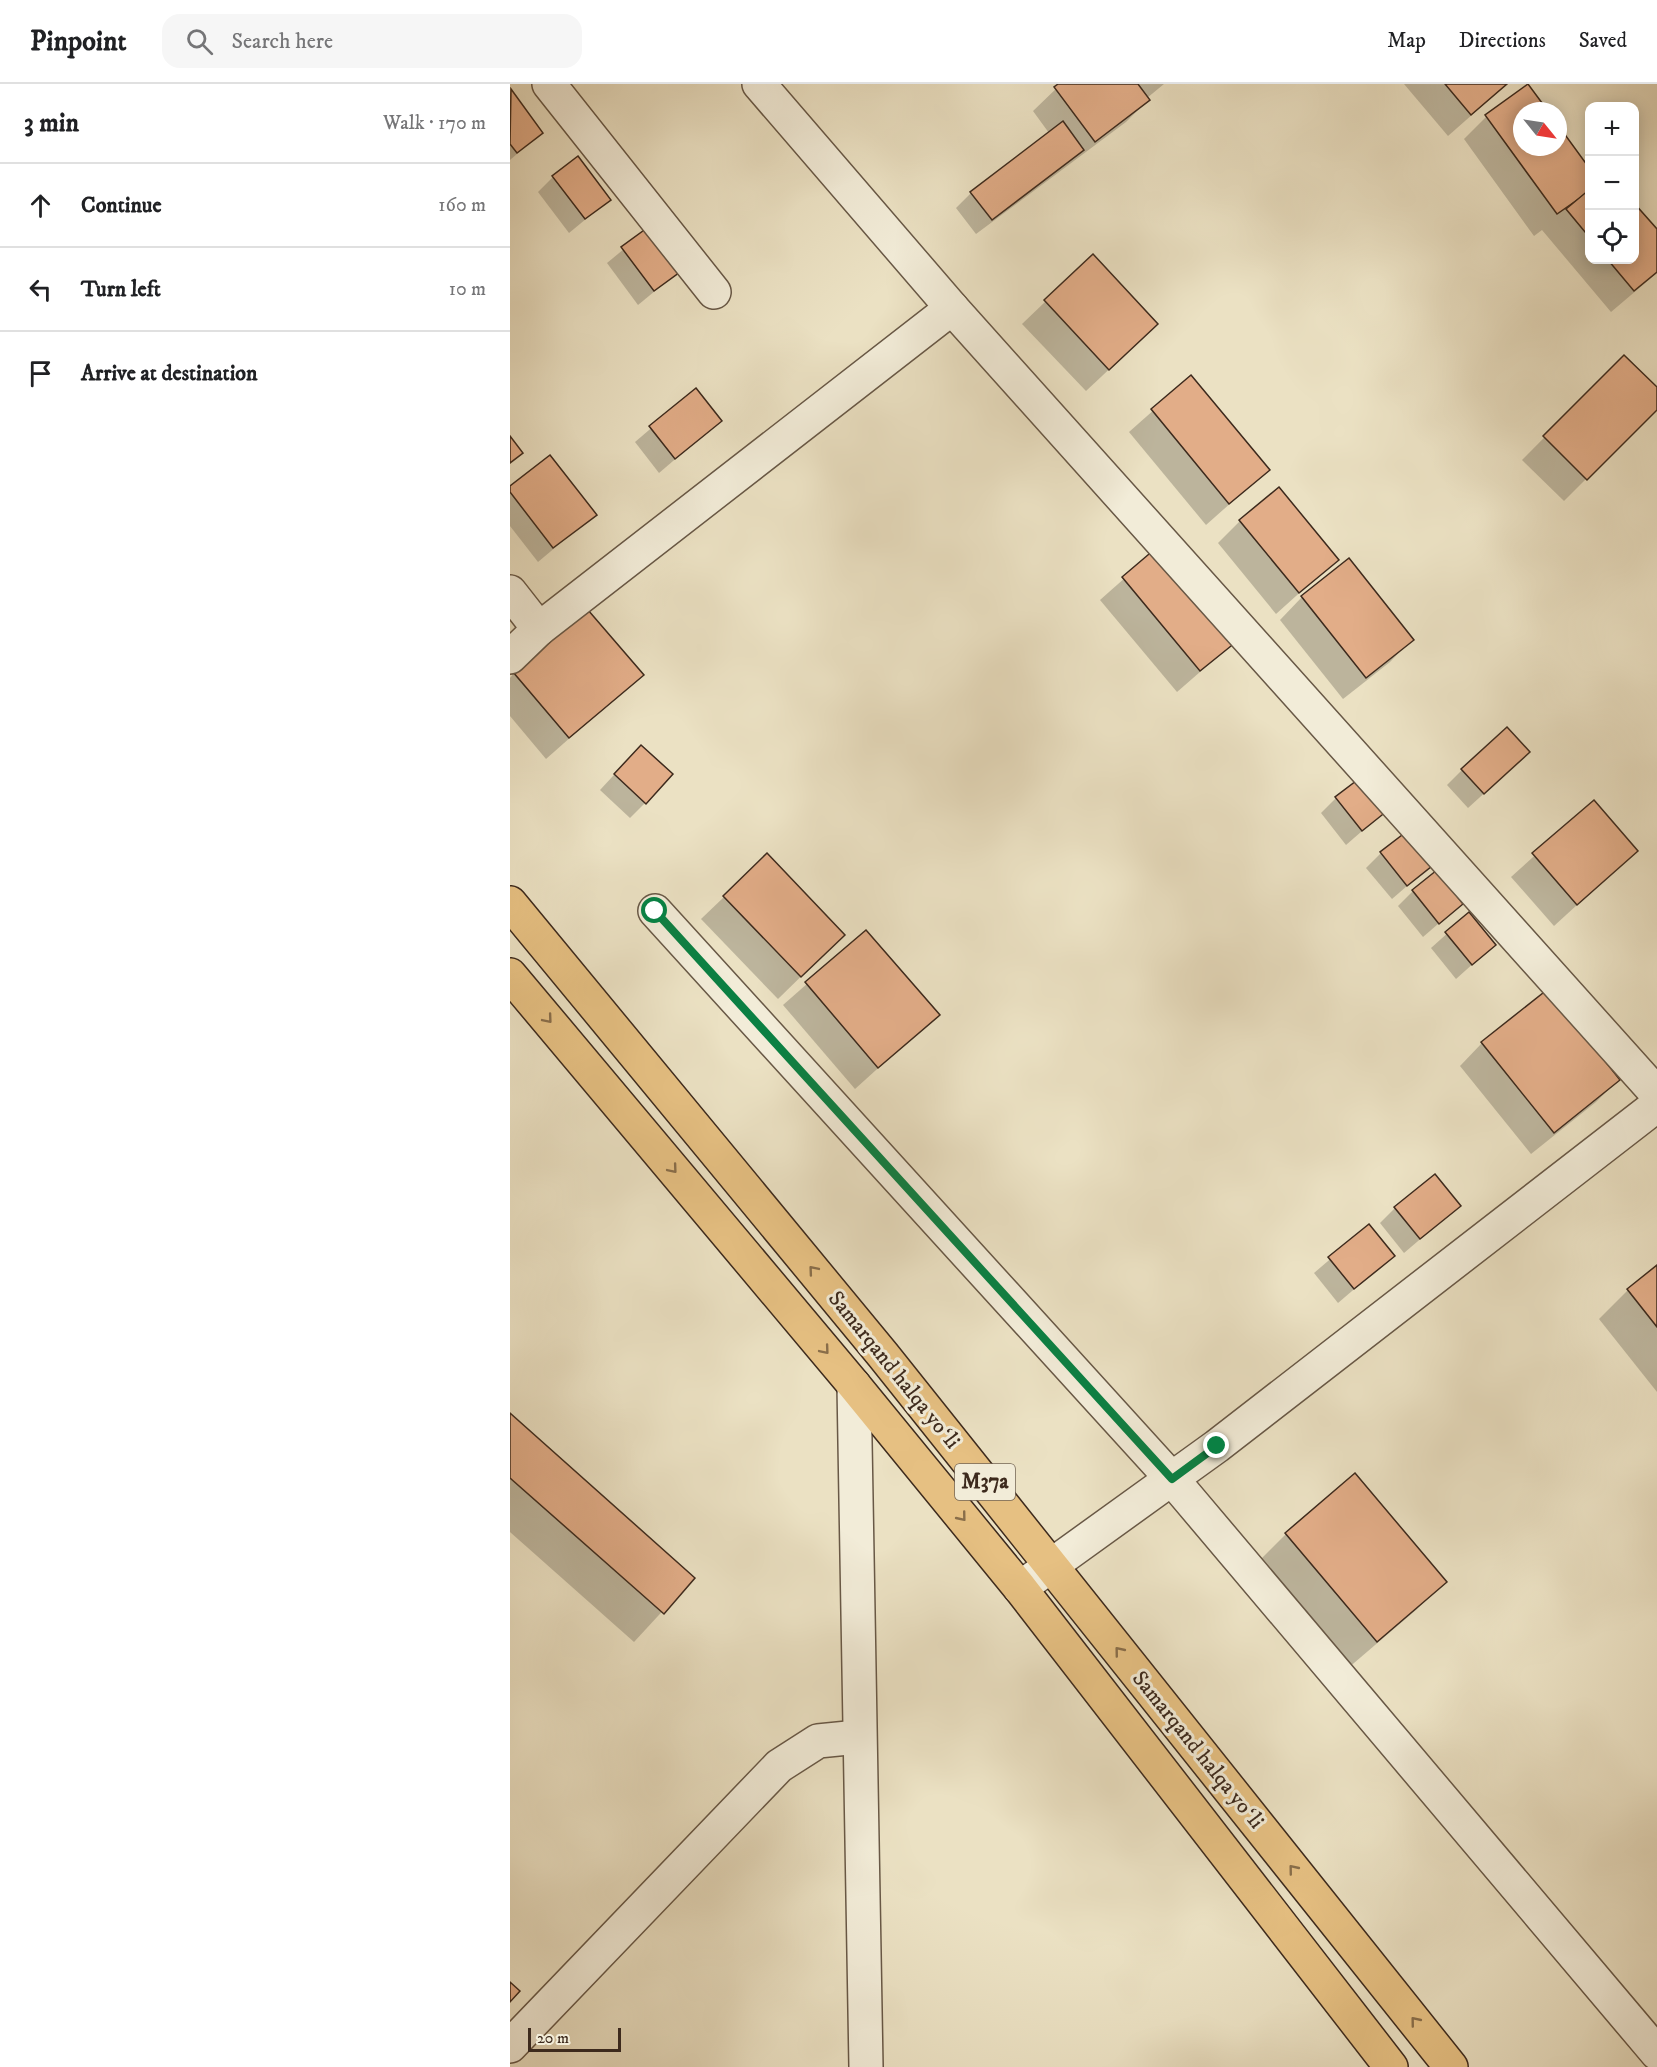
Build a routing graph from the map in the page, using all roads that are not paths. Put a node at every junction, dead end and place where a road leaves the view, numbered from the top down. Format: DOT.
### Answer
graph roads {
  1 [pos="549,84"];
  2 [pos="765,86"];
  3 [pos="714,292"];
  4 [pos="952,308"];
  5 [pos="510,592"];
  6 [pos="539,629"];
  7 [pos="510,657"];
  8 [pos="510,903"];
  9 [pos="655,911"];
  10 [pos="510,975"];
  11 [pos="1657,1094"];
  12 [pos="1657,1105"];
  13 [pos="854,1385"];
  14 [pos="1172,1479"];
  15 [pos="1051,1565"];
  16 [pos="1020,1588"];
  17 [pos="858,1737"];
  18 [pos="510,2046"];
  19 [pos="1657,2053"];
  20 [pos="866,2067"];
  21 [pos="1391,2067"];
  22 [pos="1451,2067"];
  1 -- 3 [label="street"];
  2 -- 4 [label="street"];
  4 -- 6 [label="street"];
  4 -- 11 [label="street"];
  5 -- 6 [label="street"];
  6 -- 7 [label="street"];
  15 -- 8 [label="highway, Samarqand halqa yoʻli / M37a, one-way"];
  9 -- 14 [label="street"];
  10 -- 13 [label="highway, Samarqand halqa yoʻli / M37a, one-way"];
  12 -- 14 [label="street"];
  13 -- 16 [label="highway, Samarqand halqa yoʻli / M37a, one-way"];
  13 -- 17 [label="street"];
  14 -- 15 [label="street"];
  14 -- 19 [label="street"];
  15 -- 16 [label="street"];
  22 -- 15 [label="highway, Samarqand halqa yoʻli / M37a, one-way"];
  16 -- 21 [label="highway, Samarqand halqa yoʻli / M37a"];
  17 -- 18 [label="street"];
  17 -- 20 [label="street"];
}
